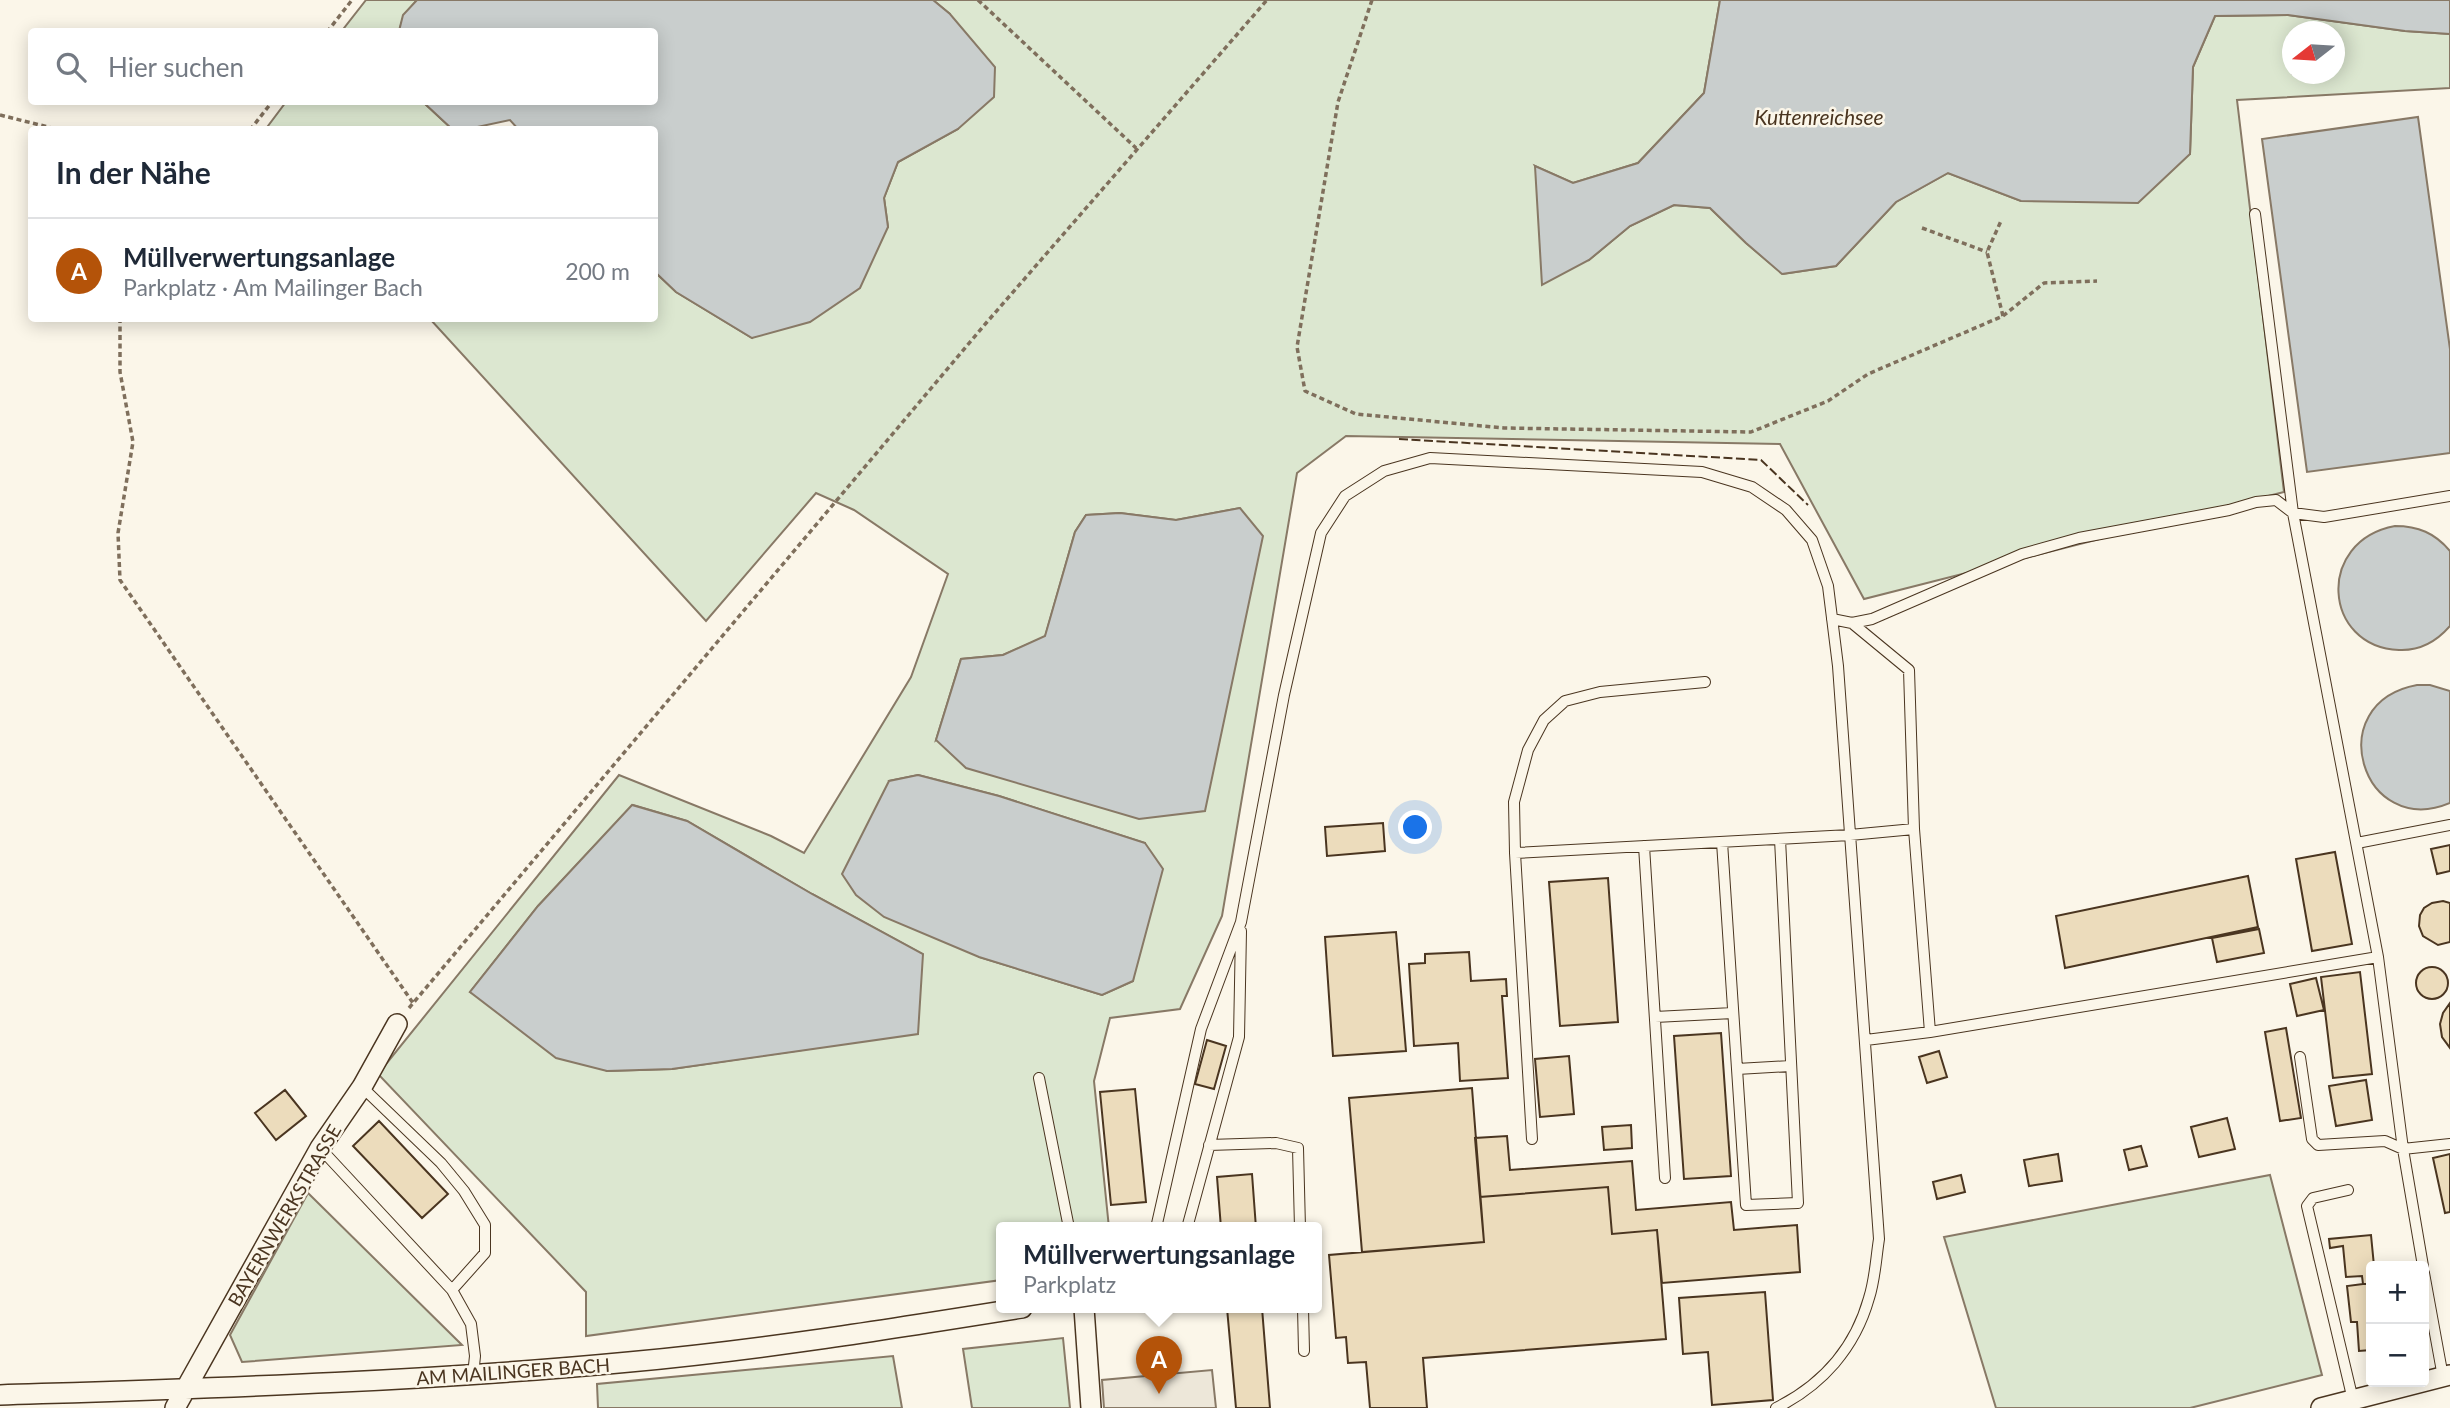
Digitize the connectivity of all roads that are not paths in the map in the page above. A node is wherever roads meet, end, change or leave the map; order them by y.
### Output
1 (2255, 214) dead end
2 (2450, 496) edge
3 (2293, 513) junction
4 (1832, 619) junction
5 (1852, 623) junction
6 (1705, 682) dead end
7 (2450, 825) edge
8 (1914, 829) junction
9 (1850, 835) junction
10 (1780, 839) junction
11 (1722, 842) junction
12 (2357, 844) junction
13 (1644, 846) junction
14 (1515, 853) junction
15 (1241, 922) junction
16 (2378, 957) junction
17 (1733, 1013) junction
18 (1655, 1017) junction
19 (397, 1024) road end
20 (1930, 1032) junction
21 (1866, 1040) junction
22 (2300, 1058) dead end
23 (1790, 1066) junction
24 (1737, 1069) junction
25 (1039, 1078) dead end
26 (362, 1087) junction
27 (1532, 1139) dead end
28 (2450, 1144) edge
29 (1209, 1145) junction
30 (320, 1148) junction
31 (2403, 1149) junction
32 (1664, 1178) dead end
33 (2348, 1190) dead end
34 (1068, 1222) edge
35 (1157, 1222) edge
36 (1189, 1222) edge
37 (1300, 1222) edge
38 (2422, 1261) edge
39 (452, 1290) junction
40 (2429, 1295) edge
41 (996, 1312) edge
42 (1084, 1313) edge
43 (1303, 1313) edge
44 (1304, 1351) dead end
45 (473, 1375) junction
46 (2447, 1376) edge
47 (185, 1389) junction
48 (0, 1395) edge
49 (2353, 1400) junction
50 (175, 1408) edge
51 (1091, 1408) edge
52 (1776, 1408) edge
53 (2321, 1408) edge

1 - 3 lane
2 - 3 lane
3 - 5 lane
3 - 12 lane
4 - 5 lane
4 - 9 lane
4 - 15 lane
5 - 8 lane
6 - 14 lane
7 - 12 lane
8 - 9 lane
8 - 20 lane
9 - 10 lane
9 - 21 lane
10 - 11 lane
10 - 23 lane
11 - 13 lane
11 - 17 lane
12 - 16 lane
13 - 14 lane
13 - 18 lane
14 - 27 lane
15 - 29 lane
15 - 35 lane
16 - 20 lane
16 - 31 lane
17 - 18 lane
17 - 24 lane
18 - 32 lane
19 - 26 street, BAYERNWERKSTRASSE
20 - 21 lane
21 - 52 lane
22 - 31 lane
23 - 24 lane
23 - 24 lane
25 - 34 lane
26 - 30 street, BAYERNWERKSTRASSE
26 - 39 lane
28 - 31 lane
29 - 36 lane
29 - 37 lane
30 - 39 lane
30 - 47 street, BAYERNWERKSTRASSE
31 - 38 lane
33 - 49 lane
39 - 45 lane
40 - 46 lane
41 - 45 street, AM MAILINGER BACH
42 - 51 street
43 - 44 lane
45 - 47 street, AM MAILINGER BACH
46 - 49 street
47 - 48 street, AM MAILINGER BACH
47 - 50 street, BAYERNWERKSTRASSE
49 - 53 street

